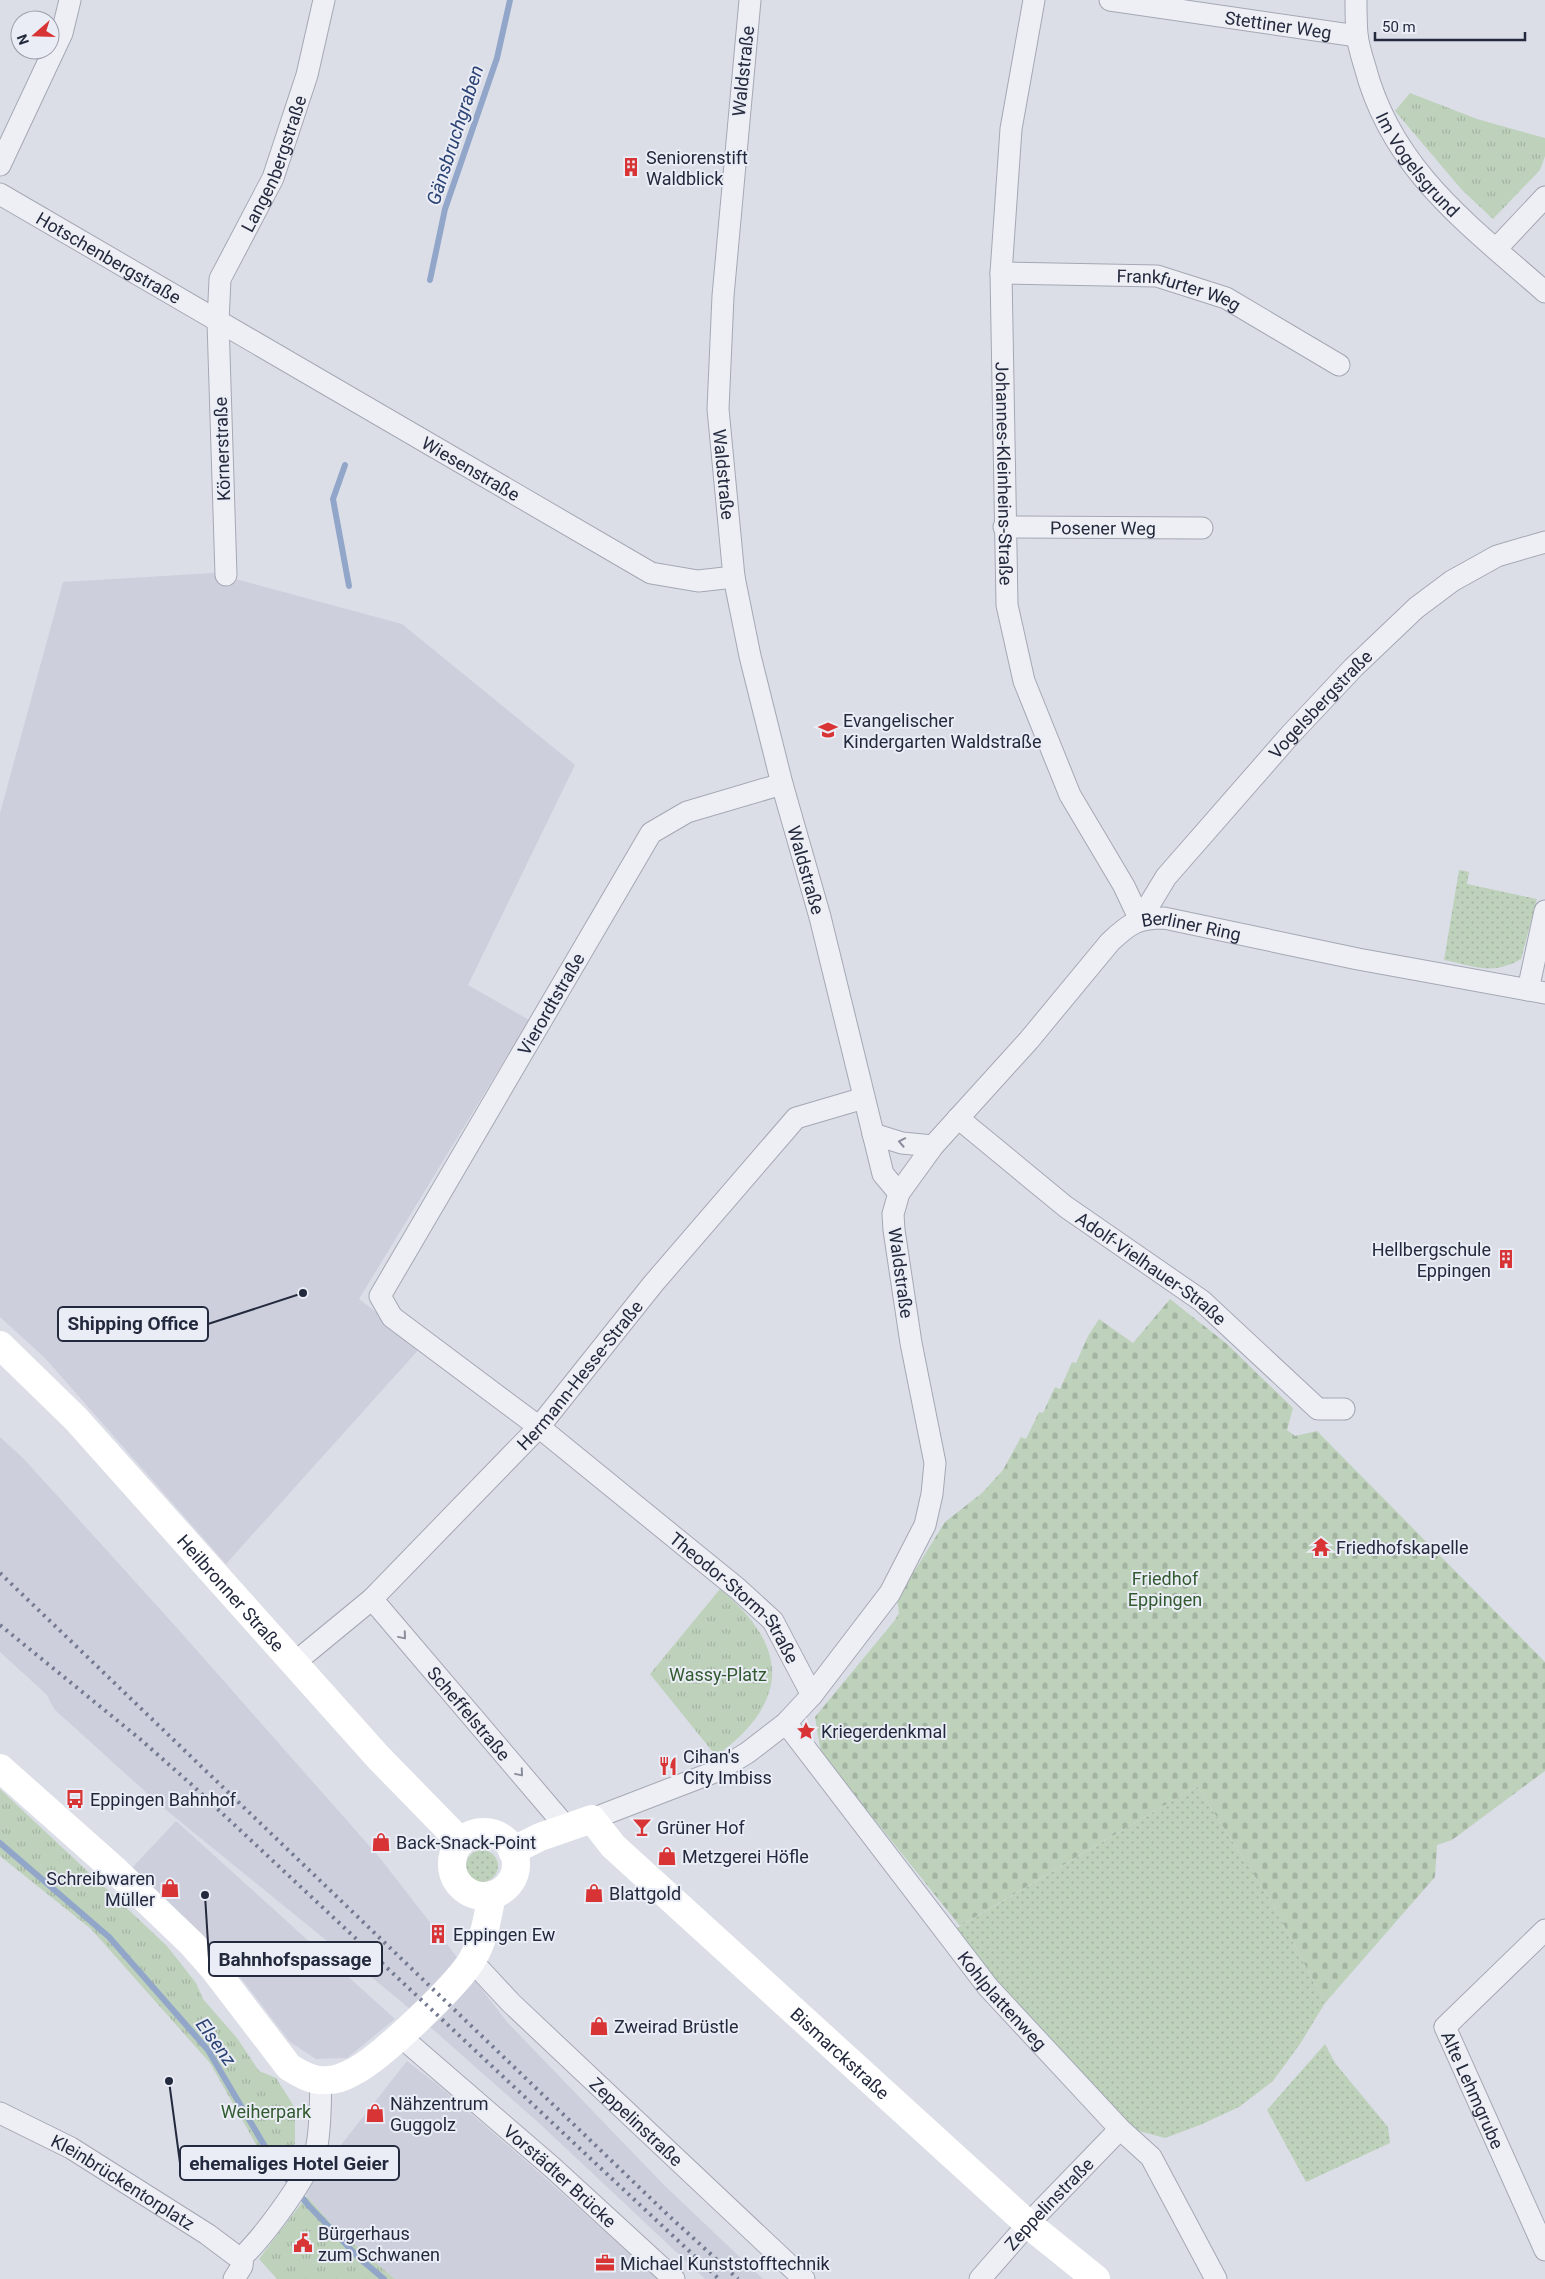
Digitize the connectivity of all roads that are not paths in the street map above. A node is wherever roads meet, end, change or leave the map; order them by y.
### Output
1 (70, 0) edge
2 (324, 0) edge
3 (750, 0) edge
4 (1034, 0) edge
5 (1110, 0) edge
6 (1356, 0) edge
7 (1357, 36) junction
8 (0, 165) edge
9 (0, 194) edge
10 (1545, 197) edge
11 (1496, 249) junction
12 (1001, 274) junction
13 (1545, 292) edge
14 (218, 322) junction
15 (1339, 365) dead end
16 (1004, 527) junction
17 (1202, 528) dead end
18 (1545, 542) edge
19 (226, 575) dead end
20 (734, 577) junction
21 (782, 784) junction
22 (1545, 911) edge
23 (1140, 920) junction
24 (1536, 992) edge
25 (864, 1098) junction
26 (958, 1118) junction
27 (873, 1134) junction
28 (933, 1146) junction
29 (899, 1192) junction
30 (380, 1296) joint
31 (0, 1345) edge
32 (1344, 1409) dead end
33 (540, 1426) junction
34 (372, 1599) junction
35 (293, 1664) junction
36 (812, 1695) junction
37 (786, 1723) junction
38 (0, 1768) edge
39 (592, 1820) junction
40 (567, 1828) junction
41 (461, 1842) junction
42 (512, 1851) junction
43 (492, 1895) junction
44 (1545, 1930) edge
45 (472, 1961) junction
46 (400, 2035) junction
47 (321, 2080) junction
48 (0, 2113) edge
49 (1120, 2128) junction
50 (1028, 2224) junction
51 (1545, 2250) edge
52 (243, 2256) junction
53 (234, 2279) edge
54 (674, 2279) edge
55 (804, 2279) edge
56 (980, 2279) edge
57 (1096, 2279) edge
58 (1216, 2279) edge

1 - 8 street
2 - 14 street, Langenbergstraße
3 - 20 street, Waldstraße
4 - 12 street, Johannes-Kleinheins-Straße
5 - 7 street, Stettiner Weg
6 - 7 street, Im Vogelsgrund
7 - 11 street, Im Vogelsgrund
9 - 14 street, Hotschenbergstraße
10 - 11 street
11 - 13 street, Im Vogelsgrund
12 - 15 street, Frankfurter Weg
12 - 16 street, Johannes-Kleinheins-Straße
14 - 19 street, Körnerstraße
14 - 20 street, Wiesenstraße
16 - 17 street, Posener Weg
16 - 23 street, Johannes-Kleinheins-Straße
18 - 23 street, Vogelsbergstraße
20 - 21 street, Waldstraße
21 - 25 street, Waldstraße
21 - 30 street, Vierordtstraße
22 - 24 street
23 - 24 street, Berliner Ring
23 - 26 street, Berliner Ring
25 - 27 street, Waldstraße
25 - 33 street, Hermann-Hesse-Straße
26 - 28 street, Berliner Ring
26 - 32 street, Adolf-Vielhauer-Straße
28 -> 27 street
27 - 29 street, Waldstraße
28 - 29 street, Berliner Ring
29 - 36 street, Waldstraße
30 - 33 street, Theodor-Storm-Straße
31 - 35 street, Heilbronner Straße
33 - 34 street, Hermann-Hesse-Straße
33 - 36 street, Theodor-Storm-Straße
34 - 35 street, Hermann-Hesse-Straße
34 -> 40 street, Scheffelstraße
35 - 41 street, Heilbronner Straße
36 - 37 street
37 - 39 street
37 - 49 street, Kohlplattenweg
38 - 47 street
39 - 40 street
39 - 50 street, Bismarckstraße
40 - 42 street
41 - 42 street
41 - 43 street
42 - 43 street
43 - 45 street
44 - 51 street, Alte Lehmgrube
45 - 46 street
45 - 55 street, Zeppelinstraße
46 - 47 street
46 - 54 street, Vorstädter Brücke
47 - 52 street
48 - 52 street, Kleinbrückentorplatz
49 - 50 street, Zeppelinstraße
49 - 58 street, Kohlplattenweg
50 - 56 street, Zeppelinstraße
50 - 57 street, Bismarckstraße
52 - 53 street

